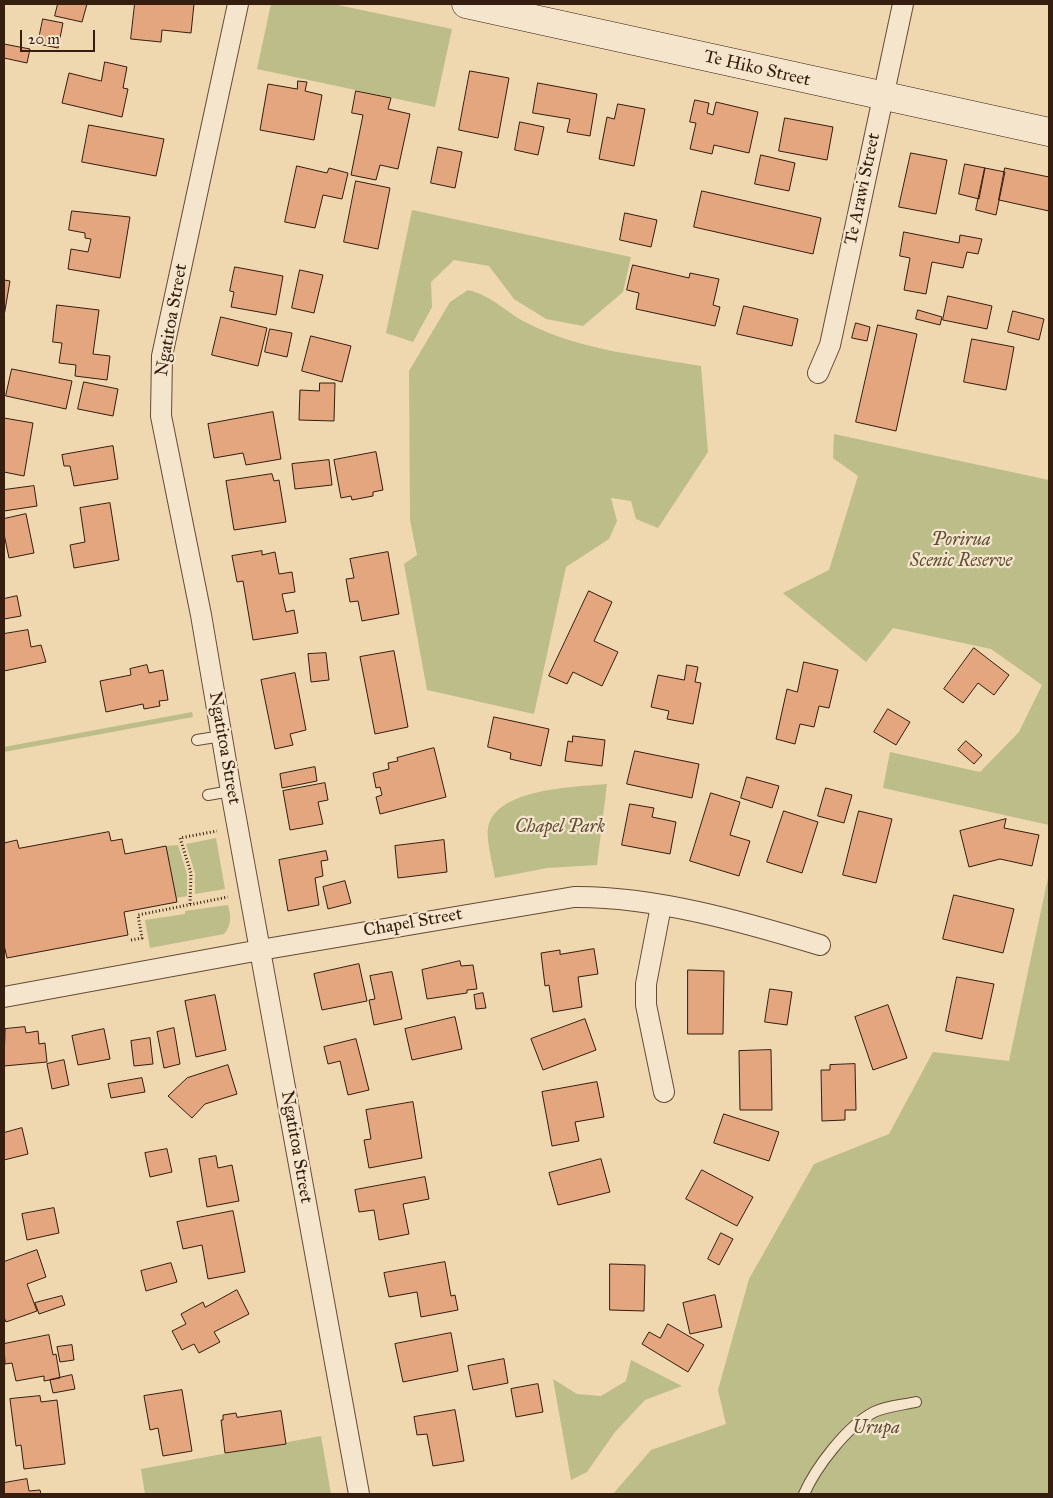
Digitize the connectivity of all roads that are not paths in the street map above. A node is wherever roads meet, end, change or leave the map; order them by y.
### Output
1 (238, 4) edge
2 (466, 4) edge
3 (903, 4) edge
4 (883, 96) junction
5 (1049, 132) edge
6 (818, 373) dead end
7 (222, 736) junction
8 (197, 740) dead end
9 (231, 790) junction
10 (208, 795) dead end
11 (661, 906) junction
12 (820, 945) dead end
13 (260, 950) junction
14 (4, 997) edge
15 (664, 1092) dead end
16 (916, 1402) dead end
17 (360, 1494) edge
18 (804, 1494) edge

1 - 7 street, Ngatitoa Street
2 - 4 street, Te Hiko Street
3 - 4 street, Te Arawi Street
4 - 5 street, Te Hiko Street
4 - 6 street, Te Arawi Street
7 - 8 lane
7 - 9 street, Ngatitoa Street
9 - 10 lane
9 - 13 street, Ngatitoa Street
11 - 12 street, Chapel Street
11 - 13 street, Chapel Street
11 - 15 street
13 - 14 street, Chapel Street
13 - 17 street, Ngatitoa Street
16 - 18 lane

